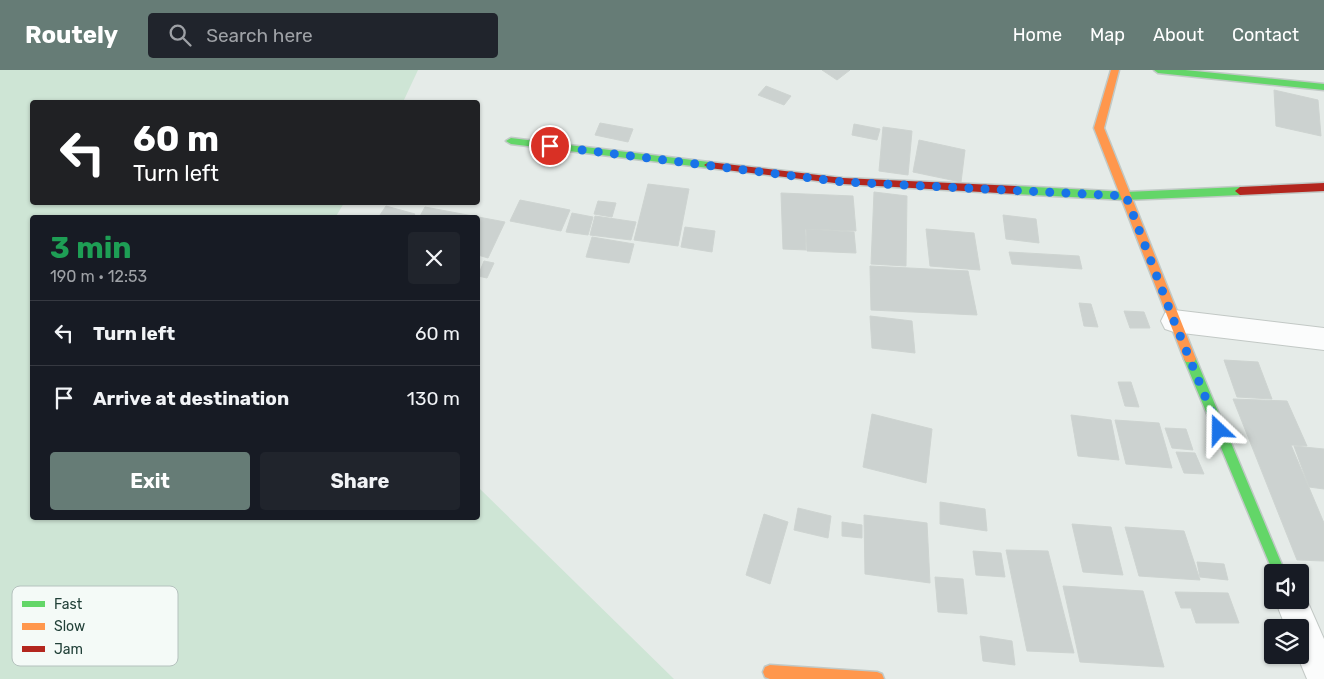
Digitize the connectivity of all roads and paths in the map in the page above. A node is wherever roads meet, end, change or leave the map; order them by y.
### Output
1 (1115, 70) edge
2 (1158, 70) edge
3 (1324, 87) edge
4 (511, 141) dead end
5 (1324, 187) edge
6 (1126, 196) junction
7 (1174, 321) junction
8 (1324, 339) edge
9 (1276, 564) edge
10 (1294, 609) edge
11 (770, 672) dead end
12 (877, 679) edge
13 (1324, 679) edge

1 - 6 street
2 - 3 street
4 - 6 street
5 - 6 street
6 - 7 street
7 - 8 street
7 - 9 street
10 - 13 street
11 - 12 street

